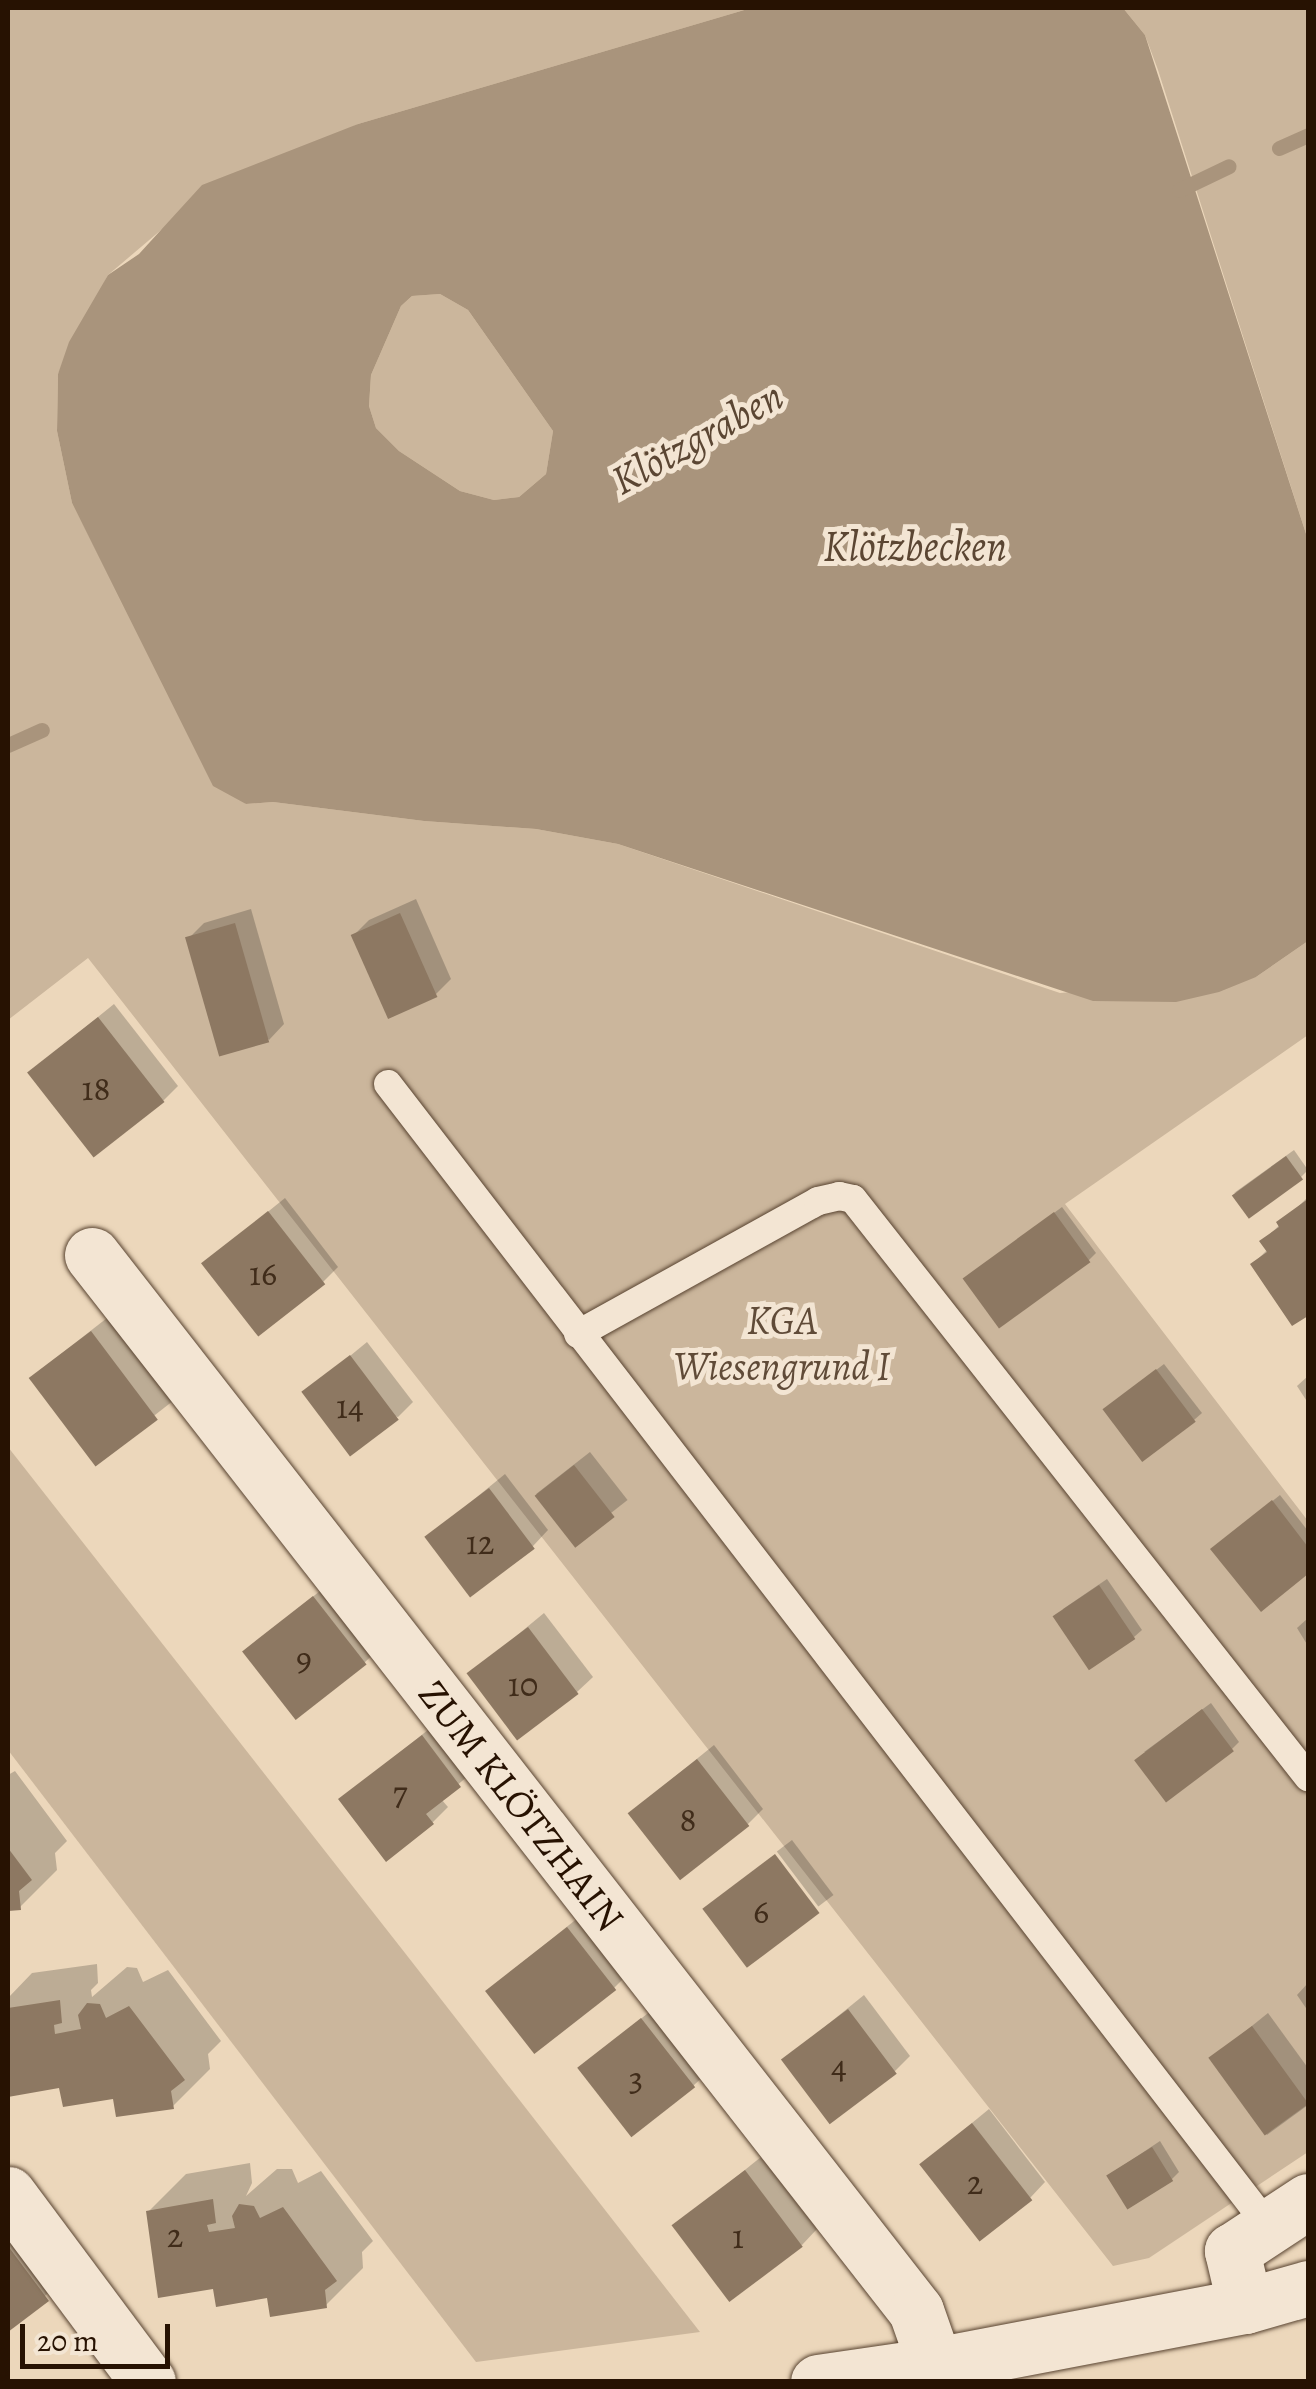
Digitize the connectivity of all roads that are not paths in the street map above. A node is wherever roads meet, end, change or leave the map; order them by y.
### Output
1 (388, 1084) dead end
2 (92, 1255) dead end
3 (578, 1334) junction
4 (1308, 1777) edge
5 (8, 2194) edge
6 (1289, 2214) edge
7 (1308, 2288) edge
8 (1244, 2306) junction
9 (935, 2365) junction
10 (148, 2382) edge
11 (818, 2382) edge

1 - 3 lane
2 - 9 street, ZUM KLÖTZHAIN
3 - 4 lane
3 - 6 lane
5 - 10 street
6 - 8 street
7 - 8 street
8 - 9 street
9 - 11 street

